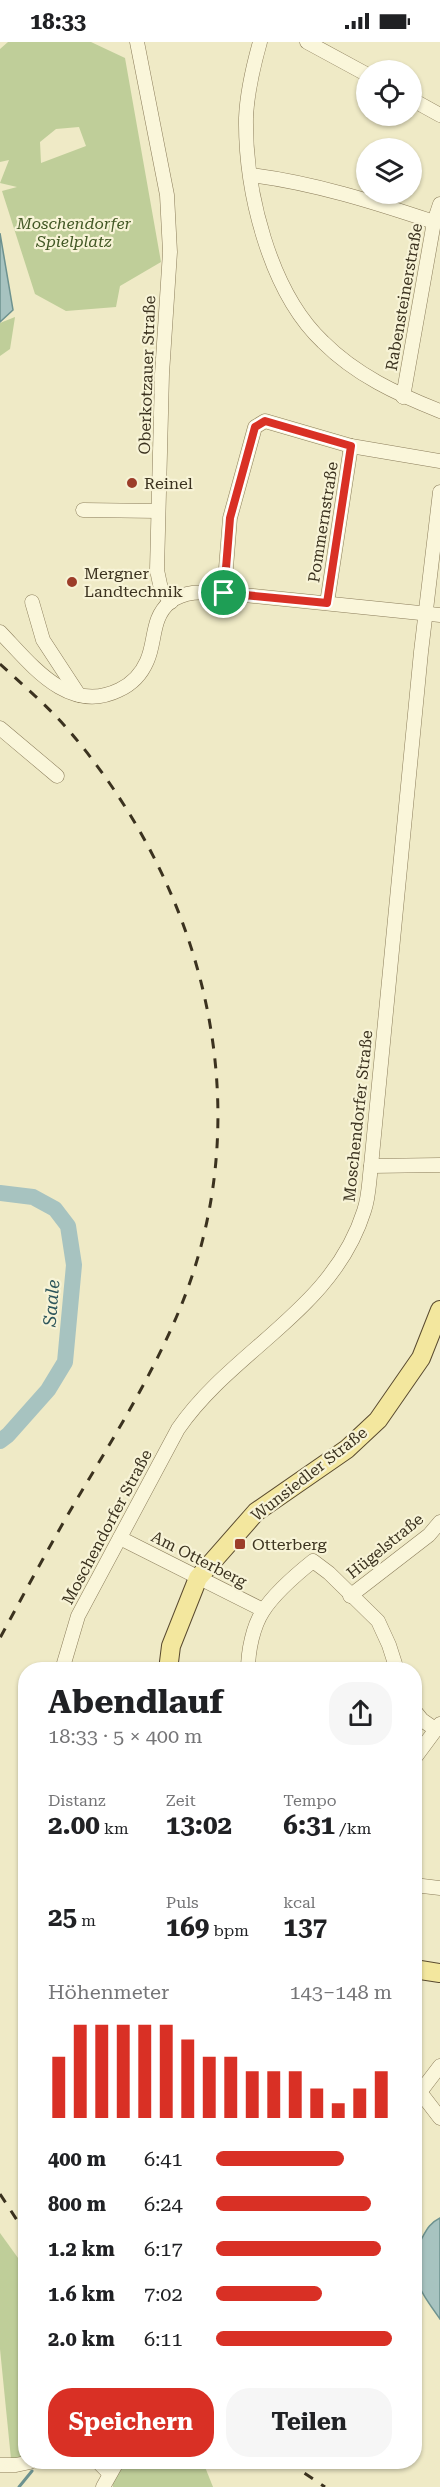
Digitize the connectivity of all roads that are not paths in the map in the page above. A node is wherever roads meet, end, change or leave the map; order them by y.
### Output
1 (137, 42) edge
2 (260, 42) edge
3 (308, 42) edge
4 (356, 68) edge
5 (422, 105) edge
6 (440, 115) edge
7 (251, 176) junction
8 (440, 204) edge
9 (434, 222) junction
10 (403, 397) junction
11 (440, 411) edge
12 (351, 446) junction
13 (440, 460) edge
14 (440, 492) edge
15 (83, 510) dead end
16 (158, 511) junction
17 (224, 593) junction
18 (32, 602) dead end
19 (171, 602) junction
20 (327, 603) junction
21 (425, 613) junction
22 (440, 615) edge
23 (0, 632) edge
24 (79, 695) junction
25 (0, 728) edge
26 (57, 776) dead end
27 (440, 1165) edge
28 (371, 1166) junction
29 (440, 1310) edge
30 (440, 1522) edge
31 (120, 1538) junction
32 (198, 1578) junction
33 (350, 1596) junction
34 (263, 1611) junction
35 (64, 1662) edge
36 (169, 1662) edge
37 (248, 1662) edge
38 (395, 1662) edge
39 (422, 1720) edge
40 (437, 1726) edge
41 (422, 1748) edge
42 (422, 1886) edge
43 (440, 1888) edge
44 (422, 1970) edge
45 (440, 1972) edge
46 (440, 2066) edge
47 (422, 2089) edge
48 (422, 2101) edge
49 (440, 2118) edge
50 (18, 2463) edge
51 (0, 2465) edge
52 (18, 2466) edge
53 (112, 2469) edge
54 (0, 2476) edge
55 (103, 2487) edge

1 - 16 street, Oberkotzauer Straße
2 - 7 street
3 - 4 street
5 - 6 street
7 - 9 street
7 - 10 street
8 - 9 street, Rabensteinerstraße
9 - 10 street, Rabensteinerstraße
10 - 11 street
12 - 13 street
12 - 17 street
12 - 20 street, Pommernstraße
14 - 21 street, Moschendorfer Straße
15 - 16 street
16 - 19 street, Oberkotzauer Straße
17 - 19 street
17 - 20 street
18 - 24 street
19 - 24 street
20 - 21 street
21 - 22 street
21 - 28 street, Moschendorfer Straße
23 - 24 street
25 - 26 street
27 - 28 street
28 - 31 street, Moschendorfer Straße
29 - 32 main road, Wunsiedler Straße
30 - 33 street, Hügelstraße
31 - 32 street, Am Otterberg
31 - 35 street, Moschendorfer Straße
32 - 34 street, Am Otterberg
32 - 36 main road, Wunsiedler Straße
33 - 34 street
33 - 38 street
34 - 37 street
39 - 40 street
40 - 41 street
42 - 43 street
44 - 45 main road
46 - 47 street
48 - 49 street
50 - 51 street
52 - 54 street
53 - 55 street

